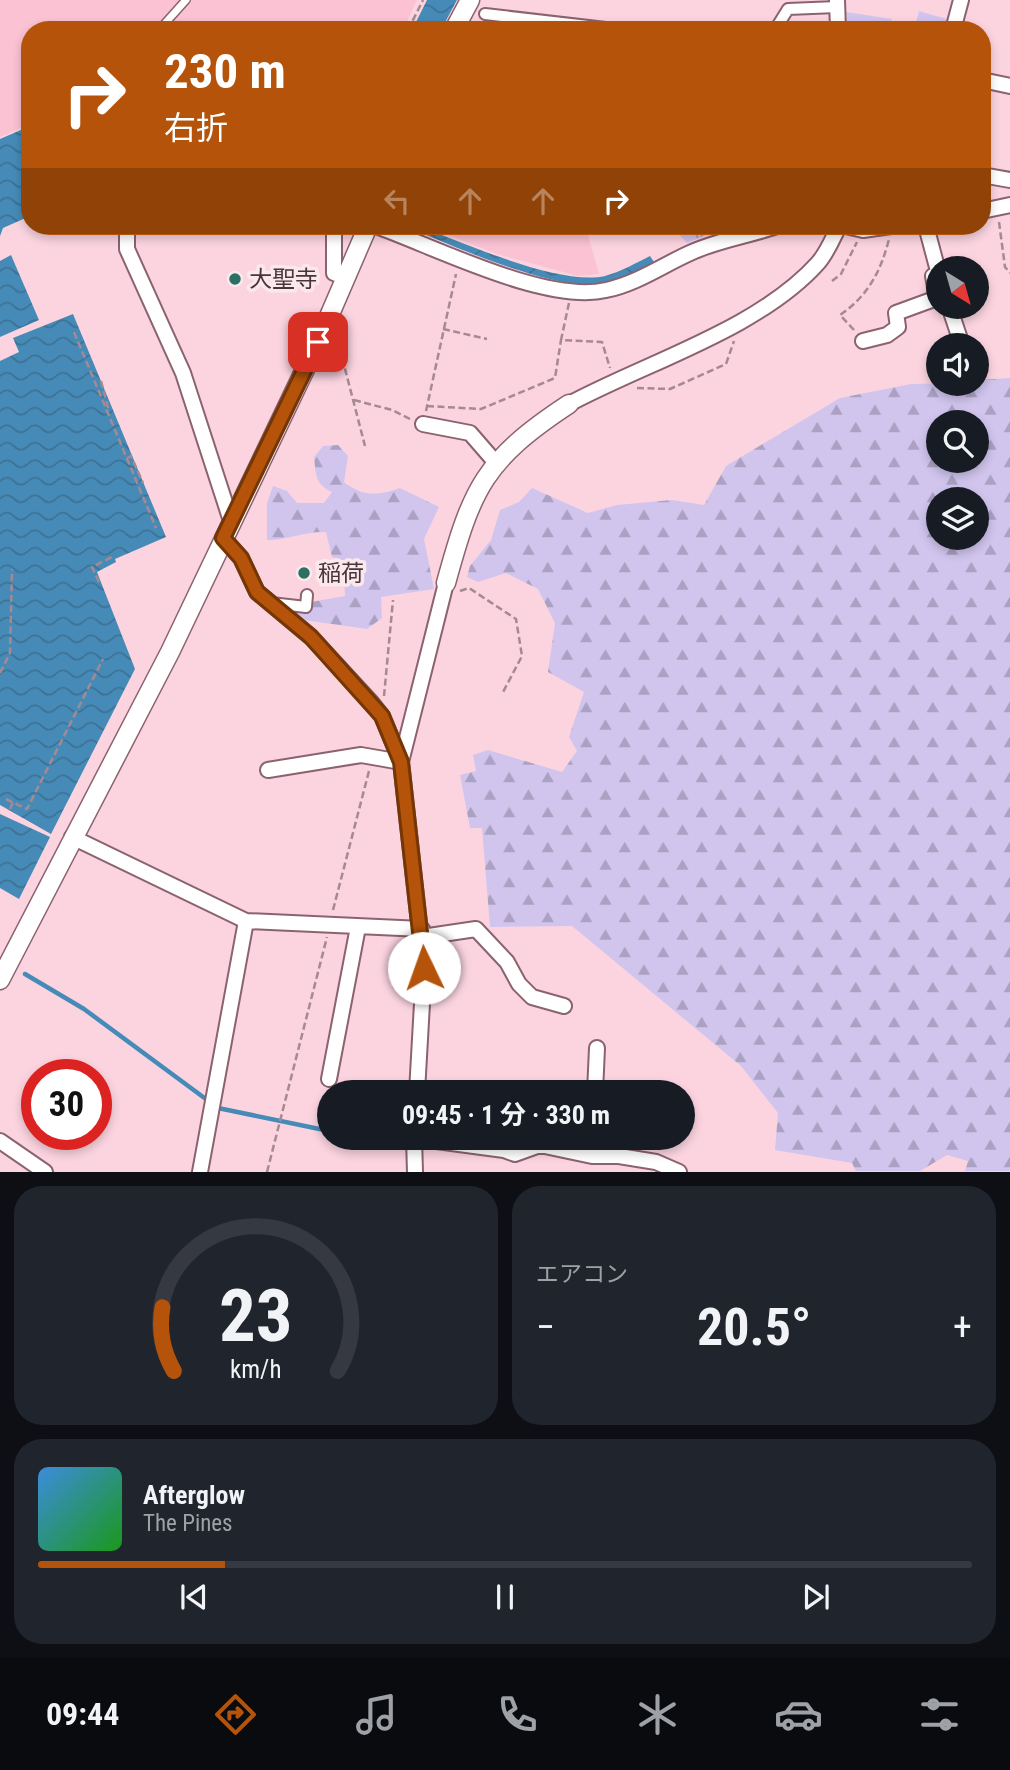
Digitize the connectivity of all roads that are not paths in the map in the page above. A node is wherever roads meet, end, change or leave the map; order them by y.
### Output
1 (186, 0) edge
2 (470, 0) edge
3 (961, 0) edge
4 (837, 4) edge
5 (485, 14) dead end
6 (167, 21) edge
7 (459, 21) edge
8 (545, 21) edge
9 (781, 21) edge
10 (955, 21) edge
11 (991, 82) edge
12 (1010, 86) edge
13 (991, 176) edge
14 (1010, 180) edge
15 (127, 235) edge
16 (334, 235) edge
17 (364, 235) edge
18 (399, 235) edge
19 (747, 235) edge
20 (834, 235) edge
21 (928, 235) edge
22 (934, 256) edge
23 (346, 278) junction
24 (926, 302) edge
25 (861, 334) road end
26 (569, 404) joint
27 (423, 424) road end
28 (496, 463) junction
29 (231, 521) junction
30 (223, 538) junction
31 (446, 583) joint
32 (307, 595) dead end
33 (271, 603) junction
34 (401, 762) junction
35 (268, 770) dead end
36 (72, 837) junction
37 (246, 921) junction
38 (358, 927) junction
39 (422, 933) junction
40 (0, 980) edge
41 (564, 1006) dead end
42 (597, 1048) dead end
43 (329, 1079) dead end
44 (417, 1080) edge
45 (596, 1080) edge
46 (0, 1141) edge
47 (414, 1150) edge
48 (504, 1150) edge
49 (526, 1150) edge
50 (562, 1150) edge
51 (45, 1171) edge
52 (201, 1171) edge
53 (415, 1171) edge
54 (678, 1171) edge

1 - 6 lane
2 - 7 street
3 - 10 street
4 - 9 street
5 - 8 street
11 - 12 street
13 - 14 street
15 - 29 street
16 - 23 street
17 - 23 street
18 - 19 street
20 - 26 street
21 - 22 street
23 - 29 street
24 - 25 street
26 - 28 street
27 - 28 street
28 - 31 street
29 - 30 street
30 - 33 street
30 - 36 street
31 - 34 street
32 - 33 street
33 - 34 street
34 - 35 street
34 - 39 street
36 - 37 street
36 - 40 street
37 - 38 street
37 - 52 street
38 - 39 street
38 - 43 street
39 - 41 street
39 - 44 street
42 - 45 street
46 - 51 street
47 - 53 street
48 - 49 street
50 - 54 street

